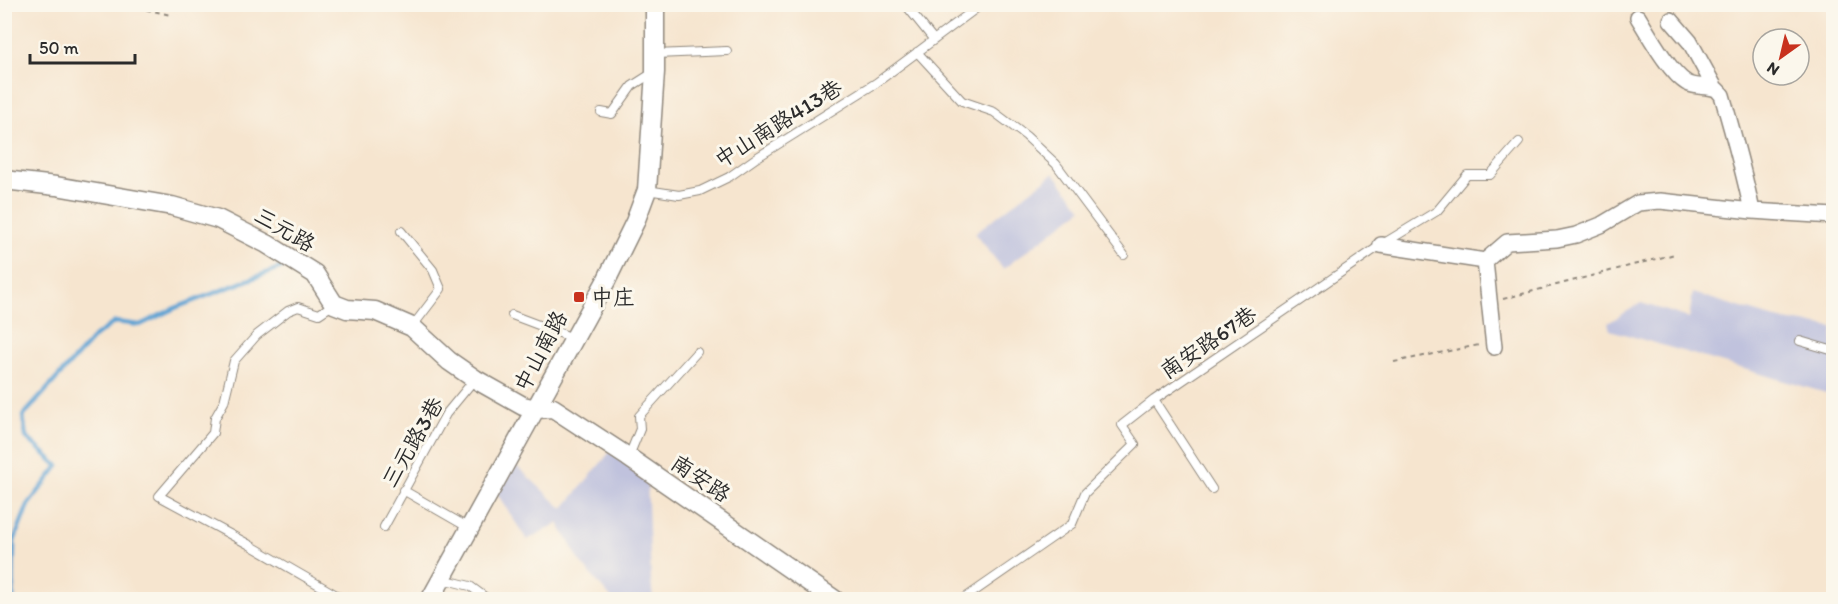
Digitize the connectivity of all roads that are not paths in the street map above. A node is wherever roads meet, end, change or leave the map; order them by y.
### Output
1 (655, 4) edge
2 (905, 4) edge
3 (982, 4) edge
4 (1638, 17) dead end
5 (1671, 20) dead end
6 (934, 40) junction
7 (728, 51) dead end
8 (917, 52) junction
9 (655, 63) junction
10 (1715, 88) junction
11 (602, 112) dead end
12 (1519, 142) dead end
13 (4, 180) edge
14 (647, 190) junction
15 (1752, 211) junction
16 (1833, 216) edge
17 (401, 231) dead end
18 (1382, 245) junction
19 (1124, 255) dead end
20 (1485, 261) junction
21 (334, 304) junction
22 (512, 315) dead end
23 (412, 327) junction
24 (574, 339) junction
25 (1800, 341) dead end
26 (1490, 346) road end
27 (1833, 351) edge
28 (697, 352) dead end
29 (475, 379) junction
30 (1154, 400) junction
31 (536, 409) junction
32 (628, 457) junction
33 (1212, 489) dead end
34 (403, 490) junction
35 (384, 527) dead end
36 (469, 528) junction
37 (442, 579) junction
38 (345, 600) edge
39 (430, 600) edge
40 (489, 600) edge
41 (835, 600) edge
42 (962, 600) edge

1 - 9 street, 中山南路
2 - 6 lane
3 - 6 lane, 中山南路413巷
4 - 10 street
5 - 10 street
6 - 8 lane, 中山南路413巷
7 - 9 lane
8 - 14 lane, 中山南路413巷
8 - 19 lane
9 - 11 lane
9 - 14 street, 中山南路
10 - 15 street
12 - 18 lane, 南安路67巷
13 - 21 street, 三元路
14 - 24 street, 中山南路
15 - 16 street
15 - 20 street
17 - 23 lane
18 - 20 street
18 - 30 lane, 南安路67巷
20 - 26 street
21 - 23 street
21 - 38 lane
22 - 24 lane
23 - 29 street
24 - 31 street, 中山南路
25 - 27 lane
28 - 32 lane
29 - 31 street
29 - 34 lane, 三元路3巷
30 - 33 lane
30 - 42 lane, 南安路67巷
31 - 32 street, 南安路
31 - 36 street, 中山南路
32 - 41 street, 南安路
34 - 35 lane, 三元路3巷
34 - 36 lane
36 - 37 street, 中山南路
37 - 39 street, 中山南路
37 - 40 lane

